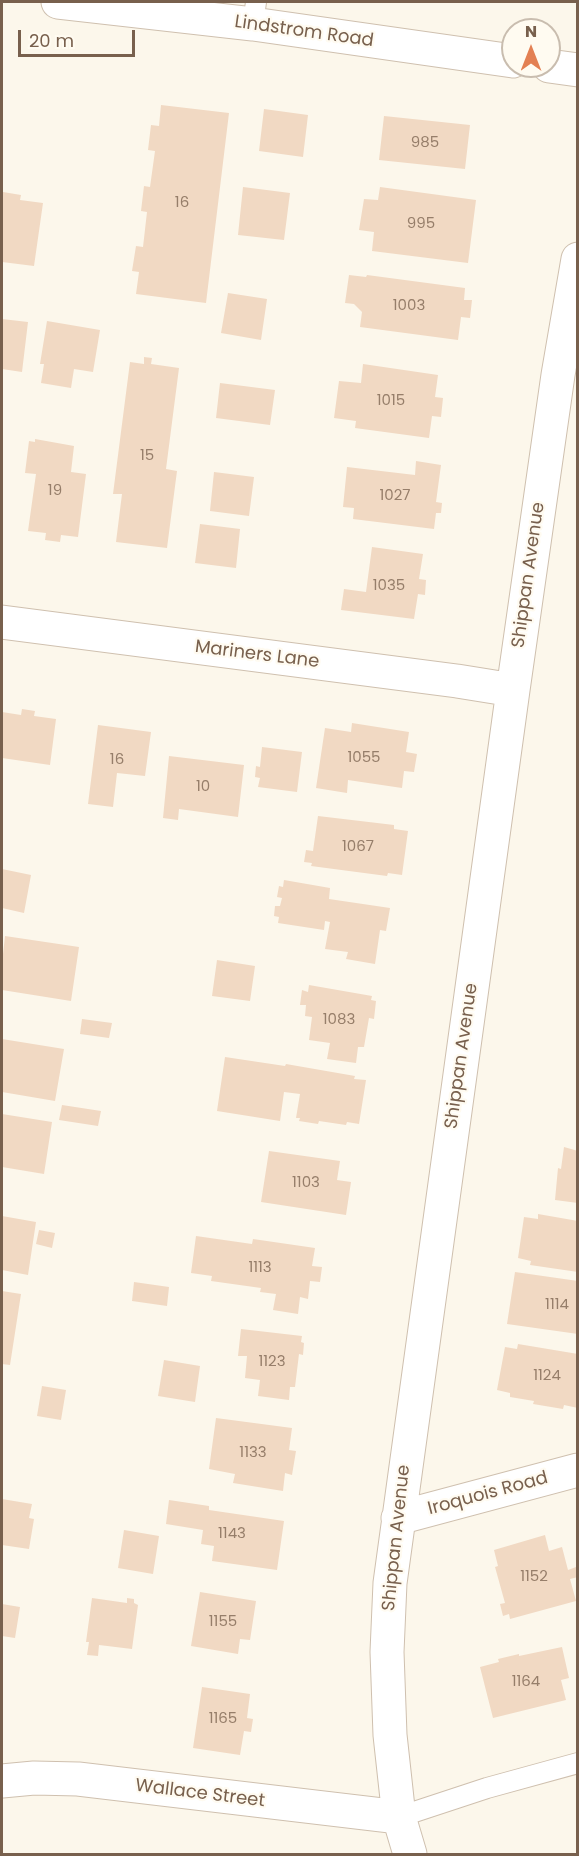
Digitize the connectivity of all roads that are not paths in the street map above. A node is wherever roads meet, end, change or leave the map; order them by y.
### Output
1 (58, 2) edge
2 (254, 13) edge
3 (501, 59) edge
4 (561, 68) edge
5 (578, 70) edge
6 (578, 259) edge
7 (2, 622) edge
8 (513, 690) junction
9 (578, 1470) edge
10 (398, 1518) junction
11 (578, 1763) edge
12 (2, 1781) edge
13 (399, 1817) junction
14 (410, 1854) edge

1 - 2 street, Lindstrom Road
2 - 3 street, Lindstrom Road
4 - 5 street
6 - 8 street, Shippan Avenue
7 - 8 street, Mariners Lane
8 - 10 street, Shippan Avenue
9 - 10 street, Iroquois Road
10 - 13 street, Shippan Avenue
11 - 13 lane
12 - 13 street, Wallace Street
13 - 14 street, Shippan Avenue

